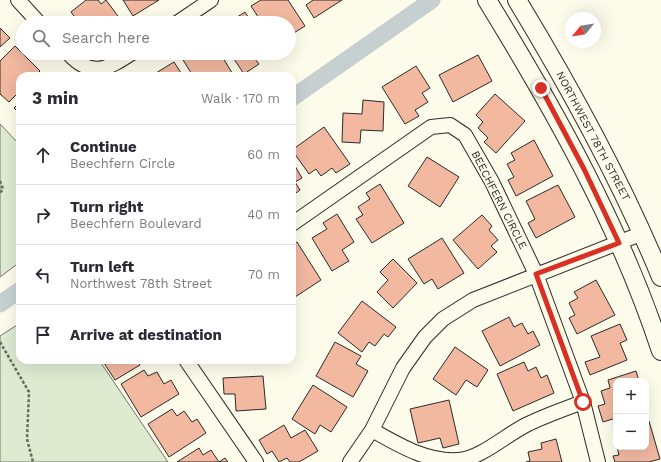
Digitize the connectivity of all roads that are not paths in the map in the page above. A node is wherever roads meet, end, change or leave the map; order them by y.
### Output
1 (18, 0) edge
2 (211, 0) edge
3 (487, 0) edge
4 (517, 0) edge
5 (33, 16) edge
6 (187, 16) edge
7 (74, 60) edge
8 (121, 60) edge
9 (296, 221) edge
10 (643, 234) junction
11 (619, 243) junction
12 (536, 274) junction
13 (661, 277) edge
14 (661, 350) edge
15 (189, 364) edge
16 (583, 402) junction
17 (372, 430) junction
18 (256, 462) edge
19 (350, 462) edge
20 (598, 462) edge

1 - 5 street
2 - 6 street
3 - 11 street
4 - 10 street, NORTHWEST 78TH STREET
7 - 8 street
9 - 12 street, BEECHFERN CIRCLE
10 - 11 street
10 - 13 street, NORTHWEST 78TH STREET
11 - 12 street
11 - 14 street
12 - 16 street, BEECHFERN CIRCLE
12 - 17 street
15 - 18 street
16 - 17 street
16 - 20 street, BEECHFERN CIRCLE
17 - 19 street

